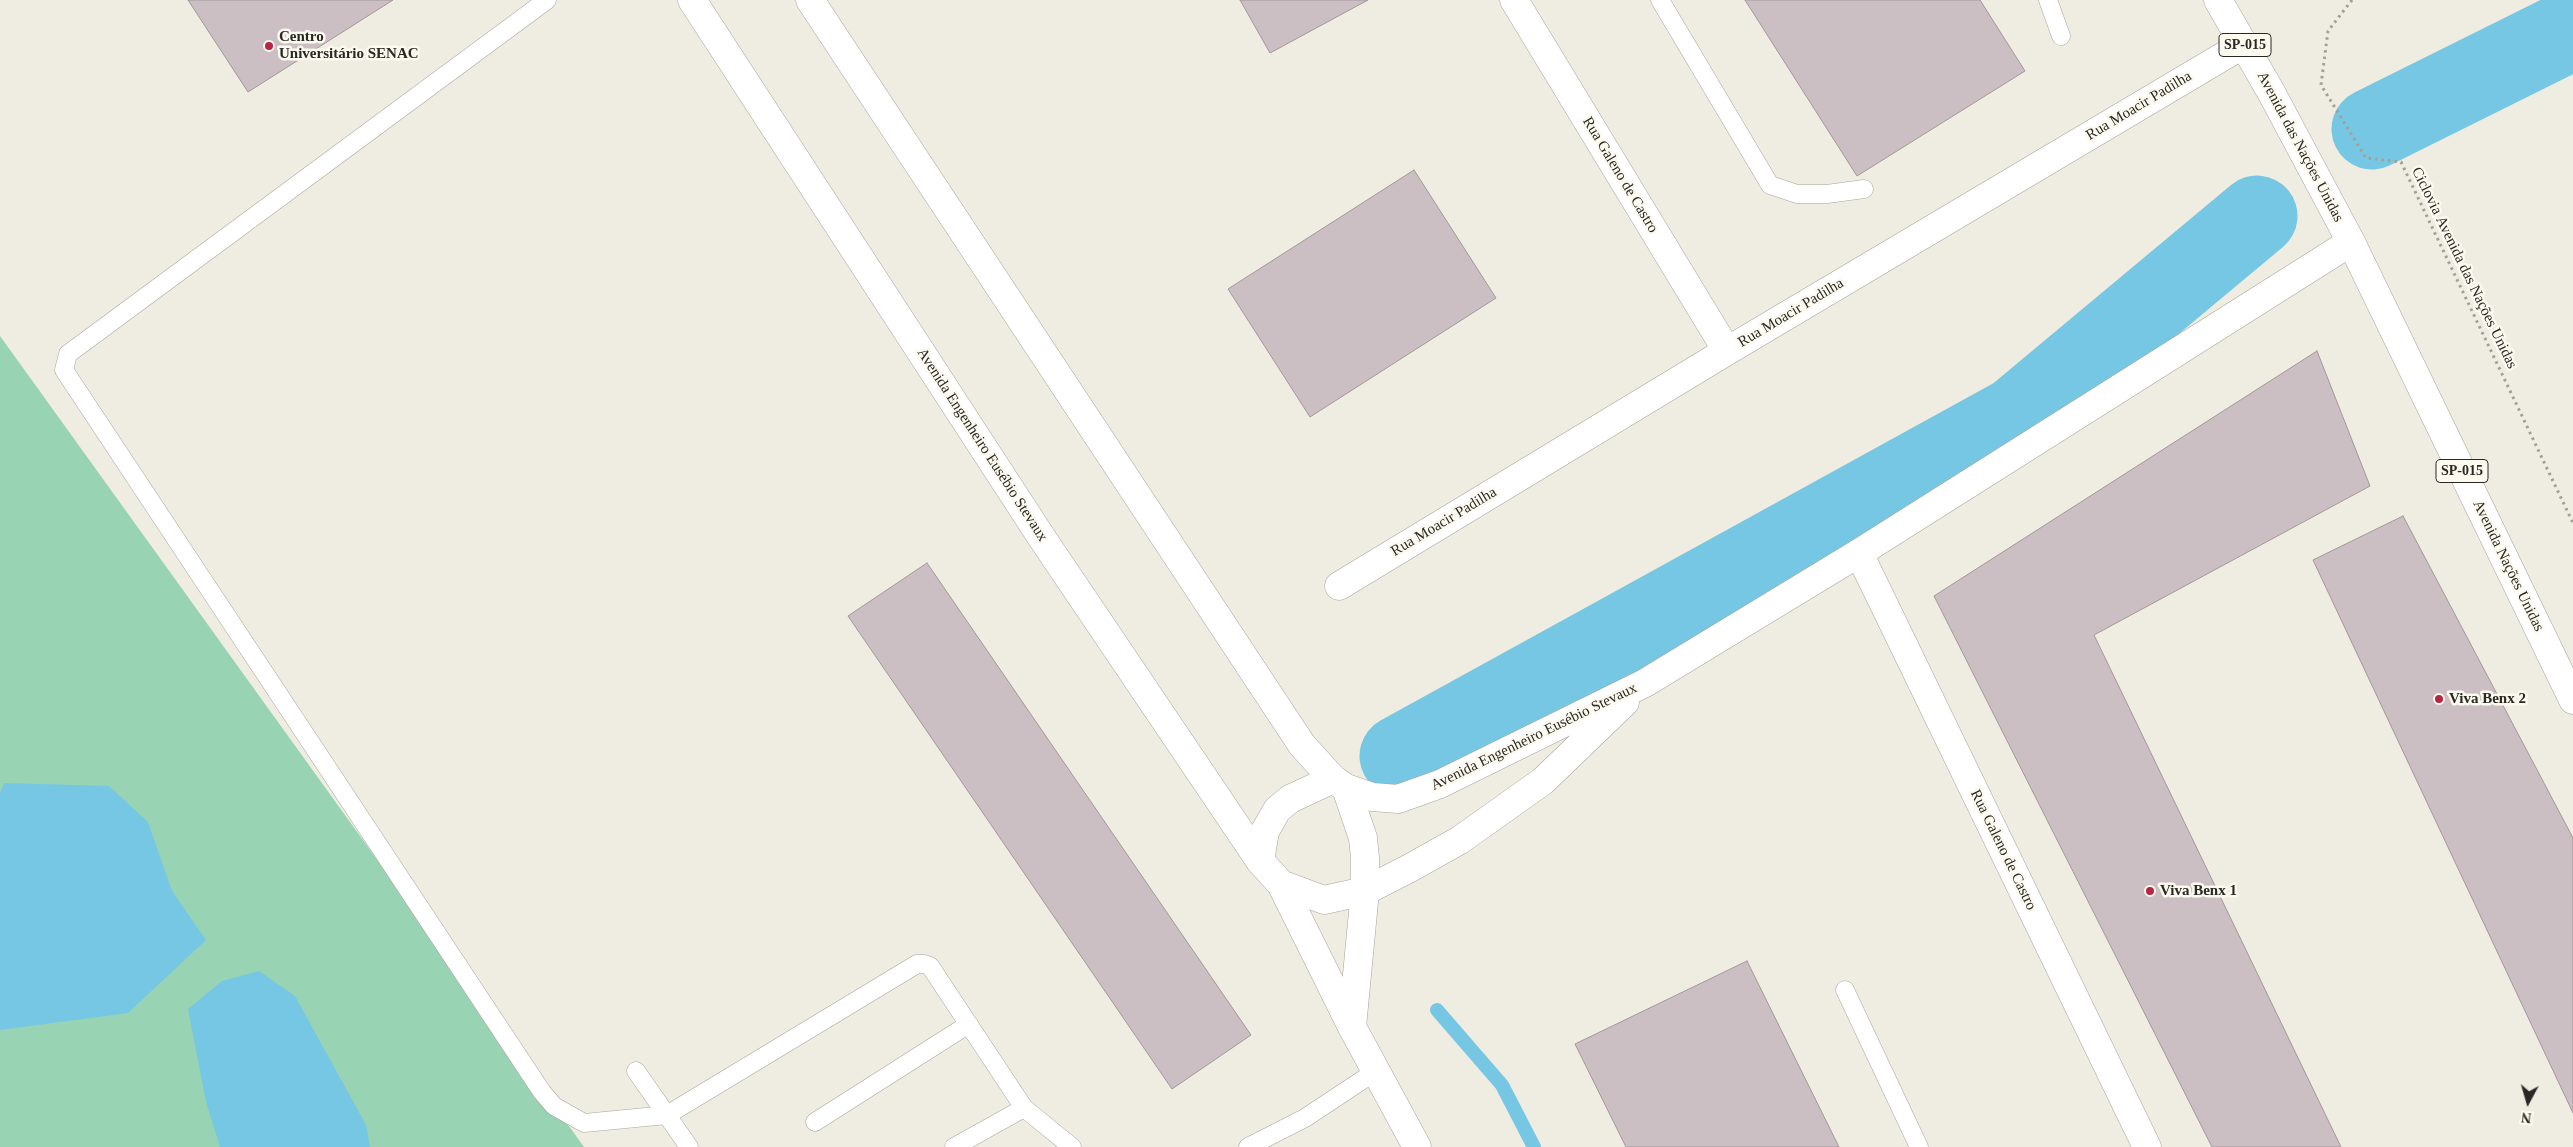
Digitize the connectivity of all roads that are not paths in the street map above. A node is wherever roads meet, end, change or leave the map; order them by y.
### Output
1 (547, 0) edge
2 (692, 0) edge
3 (810, 0) edge
4 (1514, 0) edge
5 (1660, 0) edge
6 (2048, 0) edge
7 (2218, 0) edge
8 (2061, 36) dead end
9 (2244, 44) junction
10 (1864, 189) dead end
11 (2351, 242) junction
12 (1727, 351) junction
13 (1859, 553) junction
14 (1339, 586) dead end
15 (1645, 683) junction
16 (2573, 700) edge
17 (1340, 784) junction
18 (1260, 861) junction
19 (1281, 884) junction
20 (1365, 891) junction
21 (1845, 990) dead end
22 (969, 1024) junction
23 (1352, 1027) junction
24 (1376, 1071) junction
25 (636, 1072) dead end
26 (1024, 1108) junction
27 (667, 1115) junction
28 (815, 1122) dead end
29 (689, 1147) edge
30 (954, 1147) edge
31 (1072, 1147) edge
32 (1248, 1147) edge
33 (1417, 1147) edge
34 (1919, 1147) edge
35 (2147, 1147) edge

1 - 27 lane
2 - 18 main road, Avenida Engenheiro Eusébio Stevaux
3 - 17 main road, Avenida Engenheiro Eusébio Stevaux
4 - 12 main road, Rua Galeno de Castro
5 - 10 lane
6 - 8 lane
7 - 9 main road, Avenida das Nações Unidas / SP-015
9 - 11 main road, Avenida das Nações Unidas / SP-015
9 - 12 main road, Rua Moacir Padilha
11 - 13 main road
11 - 16 main road, Avenida Nações Unidas / SP-015
12 - 14 main road, Rua Moacir Padilha
13 - 15 main road
13 - 35 main road, Rua Galeno de Castro
15 - 17 main road, Avenida Engenheiro Eusébio Stevaux
15 - 20 main road, Avenida Engenheiro Eusébio Stevaux
17 - 18 main road
17 - 20 main road, Avenida Engenheiro Eusébio Stevaux
18 - 19 main road, Avenida Engenheiro Eusébio Stevaux
19 - 20 main road, Avenida Engenheiro Eusébio Stevaux
19 - 23 main road, Avenida Engenheiro Eusébio Stevaux
20 - 23 main road, Avenida Engenheiro Eusébio Stevaux
21 - 34 lane
22 - 26 lane
22 - 27 lane
22 - 28 lane
23 - 24 main road, Avenida Engenheiro Eusébio Stevaux
24 - 32 lane
24 - 33 main road, Avenida Engenheiro Eusébio Stevaux
25 - 27 lane
26 - 30 lane
26 - 31 lane
27 - 29 lane

